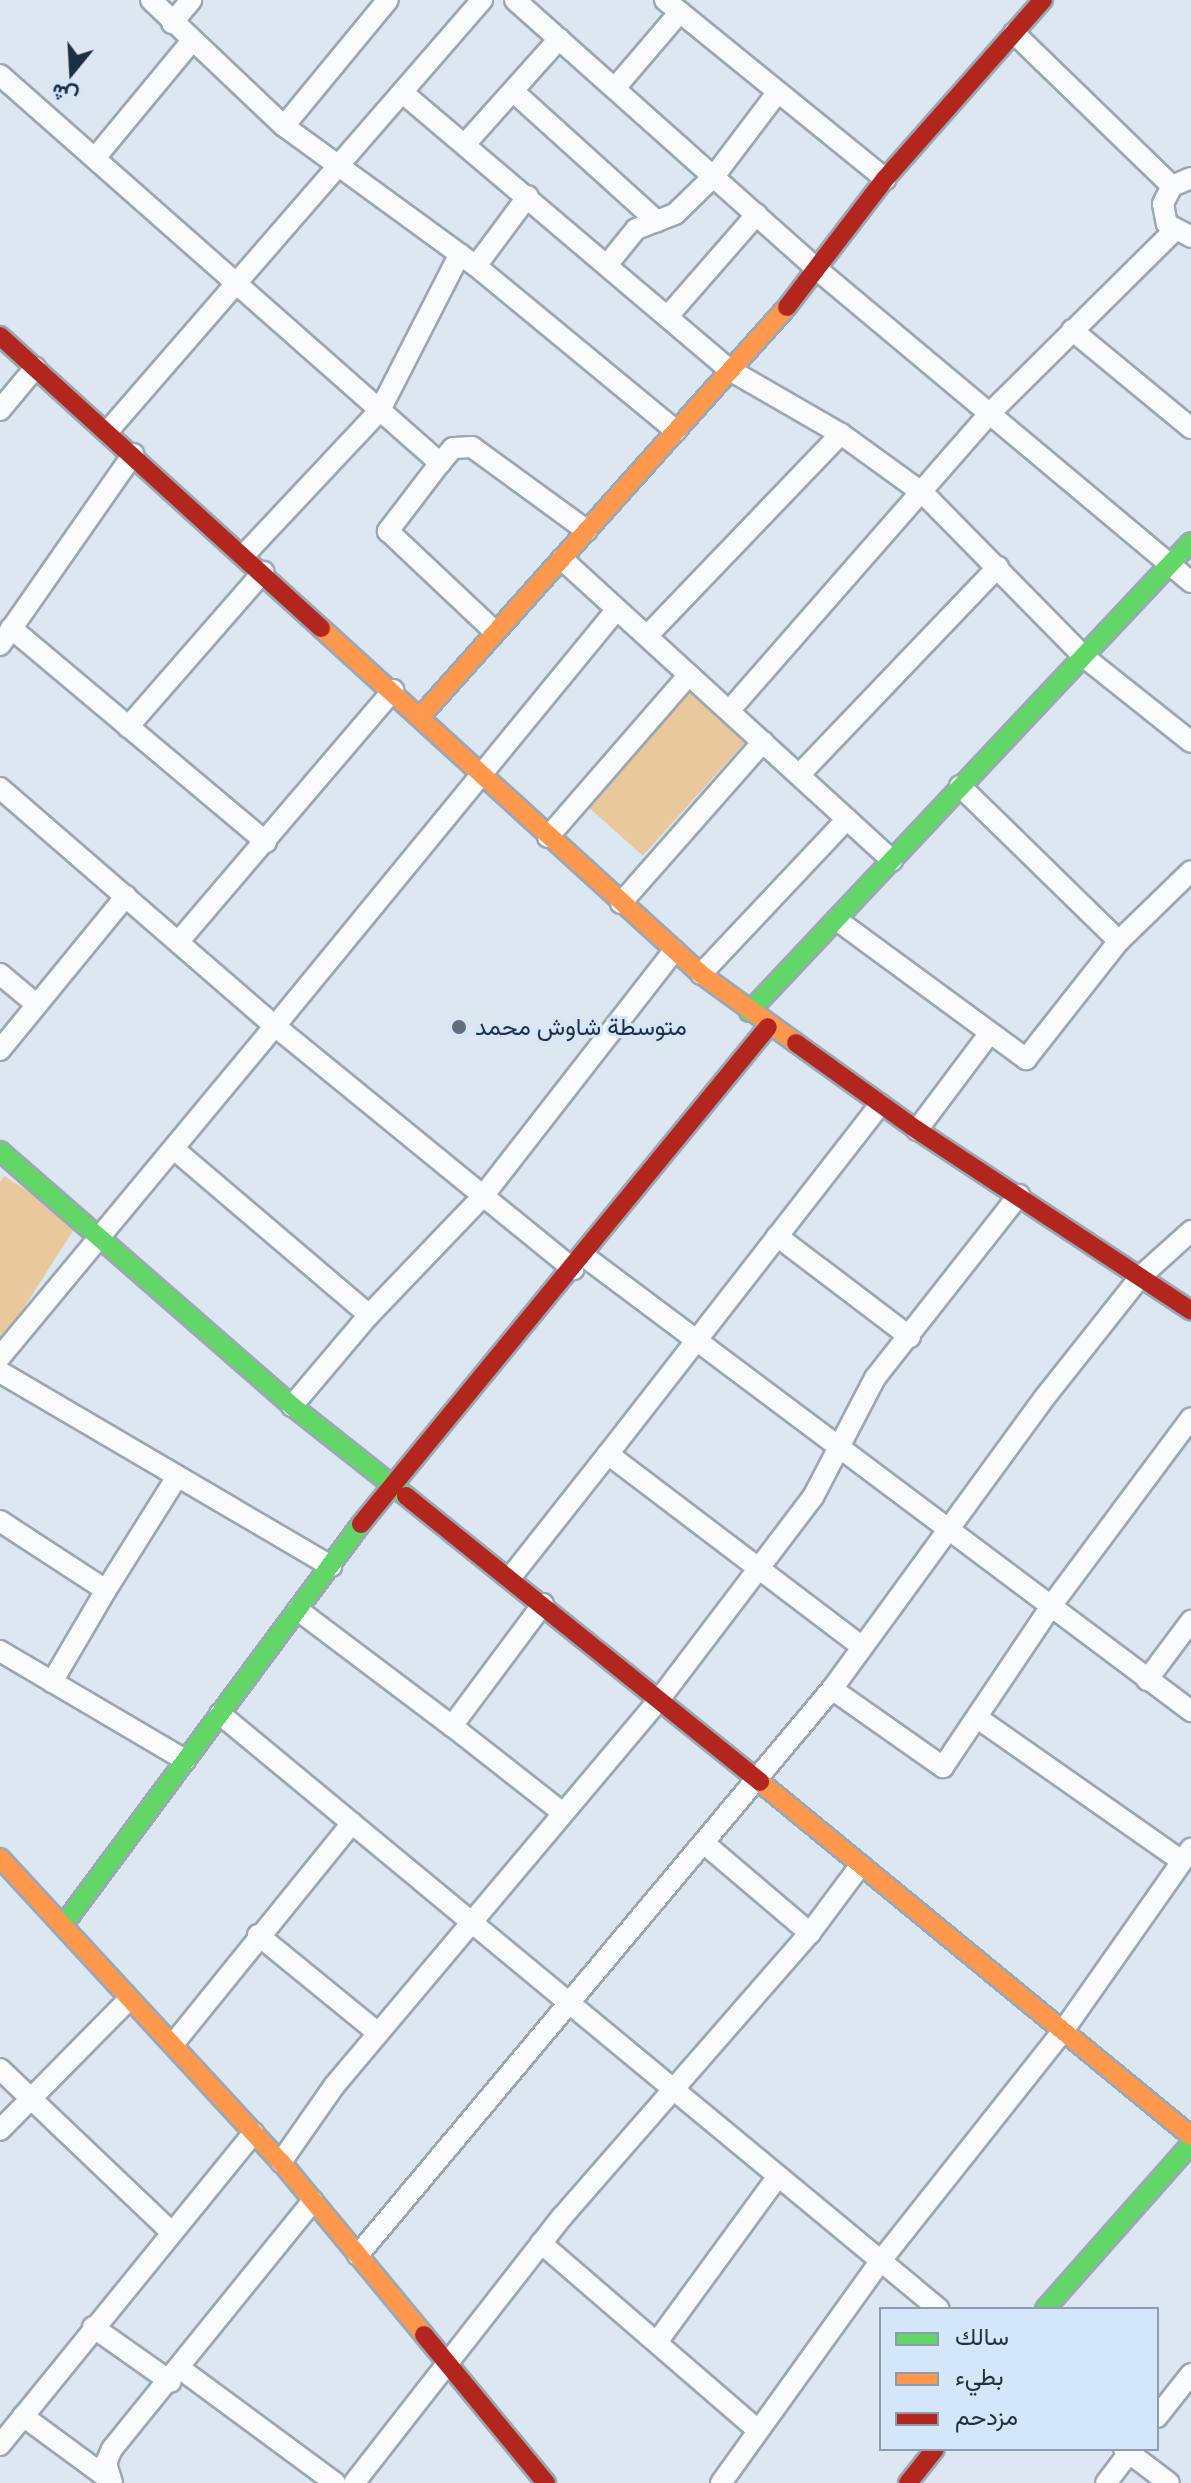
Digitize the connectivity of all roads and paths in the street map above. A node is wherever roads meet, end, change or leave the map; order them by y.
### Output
1 (151, 0) edge
2 (191, 0) edge
3 (388, 0) edge
4 (482, 0) edge
5 (515, 0) edge
6 (1043, 0) edge
7 (672, 6) edge
8 (172, 23) junction
9 (1014, 33) junction
10 (559, 39) junction
11 (191, 42) junction
12 (0, 75) edge
13 (615, 88) junction
14 (514, 92) junction
15 (403, 93) junction
16 (777, 93) junction
17 (284, 126) junction
18 (466, 143) junction
19 (95, 158) junction
20 (338, 169) junction
21 (715, 175) junction
22 (885, 179) junction
23 (1181, 182) edge
24 (528, 196) junction
25 (757, 214) junction
26 (657, 221) junction
27 (1183, 234) edge
28 (468, 260) junction
29 (607, 265) junction
30 (819, 271) junction
31 (238, 285) junction
32 (668, 316) junction
33 (1072, 330) junction
34 (0, 336) edge
35 (35, 368) junction
36 (730, 370) junction
37 (0, 410) edge
38 (380, 410) junction
39 (991, 412) junction
40 (1191, 428) edge
41 (108, 431) junction
42 (676, 431) junction
43 (841, 434) junction
44 (133, 454) junction
45 (440, 463) junction
46 (924, 494) junction
47 (587, 531) junction
48 (1191, 542) edge
49 (244, 555) junction
50 (562, 559) junction
51 (1169, 565) junction
52 (998, 567) junction
53 (263, 572) junction
54 (1191, 582) edge
55 (617, 609) junction
56 (494, 631) junction
57 (6, 636) edge
58 (647, 636) junction
59 (1083, 656) junction
60 (689, 675) junction
61 (393, 690) junction
62 (729, 711) junction
63 (420, 717) junction
64 (128, 727) junction
65 (763, 742) junction
66 (1191, 742) edge
67 (480, 773) junction
68 (799, 775) junction
69 (960, 786) junction
70 (0, 788) edge
71 (847, 819) junction
72 (548, 837) junction
73 (266, 842) junction
74 (892, 860) junction
75 (1191, 871) edge
76 (126, 896) junction
77 (621, 903) junction
78 (837, 920) junction
79 (179, 941) junction
80 (1119, 941) junction
81 (674, 951) junction
82 (0, 974) edge
83 (701, 974) junction
84 (36, 1004) junction
85 (749, 1012) junction
86 (275, 1026) junction
87 (768, 1027) junction
88 (989, 1034) junction
89 (0, 1050) edge
90 (880, 1104) junction
91 (917, 1130) junction
92 (174, 1149) junction
93 (0, 1151) edge
94 (1019, 1195) junction
95 (483, 1196) junction
96 (1191, 1231) edge
97 (98, 1235) junction
98 (777, 1236) junction
99 (578, 1262) junction
100 (1140, 1277) junction
101 (1191, 1311) edge
102 (369, 1315) junction
103 (910, 1337) junction
104 (695, 1339) junction
105 (0, 1357) edge
106 (0, 1372) edge
107 (292, 1406) junction
108 (1191, 1418) edge
109 (843, 1447) junction
110 (608, 1454) junction
111 (177, 1477) junction
112 (391, 1484) junction
113 (0, 1521) edge
114 (952, 1529) junction
115 (331, 1566) junction
116 (758, 1566) junction
117 (510, 1578) junction
118 (106, 1590) junction
119 (543, 1604) junction
120 (1051, 1606) junction
121 (298, 1610) junction
122 (1191, 1621) edge
123 (861, 1646) junction
124 (0, 1651) edge
125 (1147, 1680) junction
126 (52, 1682) junction
127 (832, 1689) junction
128 (658, 1701) junction
129 (1191, 1711) edge
130 (220, 1714) junction
131 (979, 1719) junction
132 (452, 1726) junction
133 (185, 1760) junction
134 (757, 1780) junction
135 (563, 1813) junction
136 (352, 1823) junction
137 (705, 1844) junction
138 (1186, 1855) edge
139 (1, 1861) edge
140 (860, 1866) junction
141 (472, 1922) junction
142 (64, 1924) junction
143 (810, 1933) junction
144 (258, 1935) junction
145 (128, 2000) junction
146 (571, 2002) junction
147 (1063, 2031) junction
148 (378, 2033) junction
149 (174, 2043) junction
150 (0, 2069) edge
151 (673, 2091) junction
152 (30, 2099) junction
153 (1187, 2124) edge
154 (0, 2130) edge
155 (254, 2133) junction
156 (1191, 2144) edge
157 (281, 2162) junction
158 (776, 2179) junction
159 (313, 2201) junction
160 (170, 2231) junction
161 (1110, 2231) junction
162 (541, 2243) junction
163 (358, 2255) junction
164 (879, 2263) junction
165 (936, 2307) edge
166 (1047, 2307) edge
167 (93, 2327) junction
168 (657, 2342) junction
169 (444, 2363) junction
170 (1191, 2374) edge
171 (176, 2376) junction
172 (1159, 2414) edge
173 (23, 2416) junction
174 (758, 2430) junction
175 (0, 2445) edge
176 (933, 2451) edge
177 (1127, 2451) edge
178 (1129, 2451) edge
179 (111, 2482) edge
180 (335, 2483) edge
181 (354, 2483) edge
182 (546, 2483) edge
183 (721, 2483) edge
184 (908, 2483) edge
185 (1106, 2483) edge
186 (1169, 2483) edge

1 - 8 street
2 - 8 street
3 - 17 street
4 - 15 street
5 - 10 street
6 - 9 street
7 - 13 street
7 - 16 street
8 - 11 street
9 - 22 street
9 - 23 street
10 - 13 street
10 - 14 street
11 - 17 street
11 - 19 street
12 - 19 street
13 - 21 street
14 - 18 street
14 - 26 street
15 - 18 street
15 - 20 street
16 - 21 street
16 - 22 street
17 - 20 street
18 - 24 street
19 - 31 street
20 - 28 street
20 - 31 street
21 - 25 street
21 - 26 street
22 - 30 street
23 - 27 street
24 - 28 street
24 - 29 street
25 - 30 street
25 - 32 street
26 - 29 street
27 - 33 street
28 - 38 street
28 - 42 street
29 - 32 street
30 - 36 street
30 - 39 street
31 - 38 street
31 - 41 street
32 - 36 street
33 - 39 street
33 - 40 street
34 - 35 street
35 - 37 street
35 - 41 street
36 - 42 street
36 - 43 street
38 - 45 street
38 - 49 street
39 - 46 street
39 - 51 street
41 - 44 street
42 - 47 street
43 - 46 street
43 - 58 street
44 - 49 street
44 - 57 street
45 - 47 street
45 - 56 street
46 - 52 street
46 - 62 street
47 - 50 street
48 - 51 street
49 - 53 street
50 - 55 street
50 - 56 street
51 - 54 street
51 - 59 street
52 - 59 street
52 - 68 street
53 - 61 street
53 - 64 street
55 - 58 street
55 - 67 street
56 - 63 street
57 - 64 street
58 - 60 street
59 - 66 street
59 - 69 street
60 - 62 street
60 - 72 street
61 - 63 street
61 - 73 street
62 - 65 street
63 - 67 street
64 - 73 street
65 - 68 street
65 - 77 street
67 - 72 street
67 - 86 street
68 - 71 street
69 - 74 street
69 - 80 street
70 - 76 street
71 - 74 street
71 - 83 street
72 - 77 street
73 - 79 street
74 - 78 street
75 - 80 street
76 - 79 street
76 - 84 street
77 - 81 street
78 - 85 street
78 - 88 street
79 - 86 street
80 - 88 street
81 - 83 street
81 - 95 street
82 - 84 street
83 - 85 street
84 - 89 street
85 - 87 street
86 - 92 street
86 - 95 street
87 - 90 street
87 - 99 street
88 - 91 street
90 - 91 street
90 - 98 street
91 - 94 street
92 - 97 street
92 - 102 street
93 - 97 street
94 - 100 street
94 - 103 street
95 - 99 street
95 - 102 street
96 - 100 street
97 - 105 street
97 - 107 street
98 - 103 street
98 - 104 street
99 - 104 street
99 - 112 street
100 - 101 street
100 - 114 street
102 - 107 street
103 - 109 street
104 - 109 street
104 - 110 street
106 - 111 street
107 - 112 street
108 - 120 street
109 - 114 street
109 - 116 street
110 - 116 street
110 - 117 street
111 - 115 street
111 - 118 street
112 - 115 street
112 - 117 street
113 - 118 street
114 - 120 street
114 - 123 street
115 - 121 street
116 - 123 street
116 - 128 street
117 - 119 street
118 - 126 street
119 - 128 street
119 - 132 street
120 - 125 street
120 - 131 street
121 - 130 street
121 - 132 street
122 - 125 street
123 - 127 street
124 - 126 street
125 - 129 street
126 - 133 street
127 - 131 street
127 - 134 street
128 - 134 street
128 - 135 street
130 - 133 street
130 - 136 street
131 - 138 street
132 - 135 street
133 - 142 street
134 - 137 street
134 - 140 street
135 - 141 street
136 - 141 street
136 - 144 street
137 - 143 street
137 - 146 street
138 - 147 street
139 - 142 street
140 - 143 street
140 - 147 street
141 - 146 street
141 - 148 street
142 - 145 street
143 - 151 street
144 - 148 street
144 - 149 street
145 - 149 street
145 - 152 street
146 - 151 street
146 - 163 street
147 - 153 street
147 - 164 street
148 - 157 street
149 - 155 street
150 - 152 street
151 - 158 street
151 - 162 street
152 - 154 street
152 - 160 street
153 - 161 street
155 - 157 street
155 - 160 street
156 - 161 street
157 - 159 street
158 - 164 street
158 - 168 street
159 - 163 street
159 - 171 street
160 - 167 street
161 - 166 street
162 - 168 street
162 - 169 street
163 - 169 street
164 - 165 street
164 - 174 street
167 - 171 street
167 - 173 street
168 - 174 street
169 - 181 street
169 - 182 street
170 - 172 street
171 - 179 street
171 - 180 street
173 - 175 street
173 - 179 street
174 - 183 street
176 - 184 street
177 - 185 street
178 - 186 street

